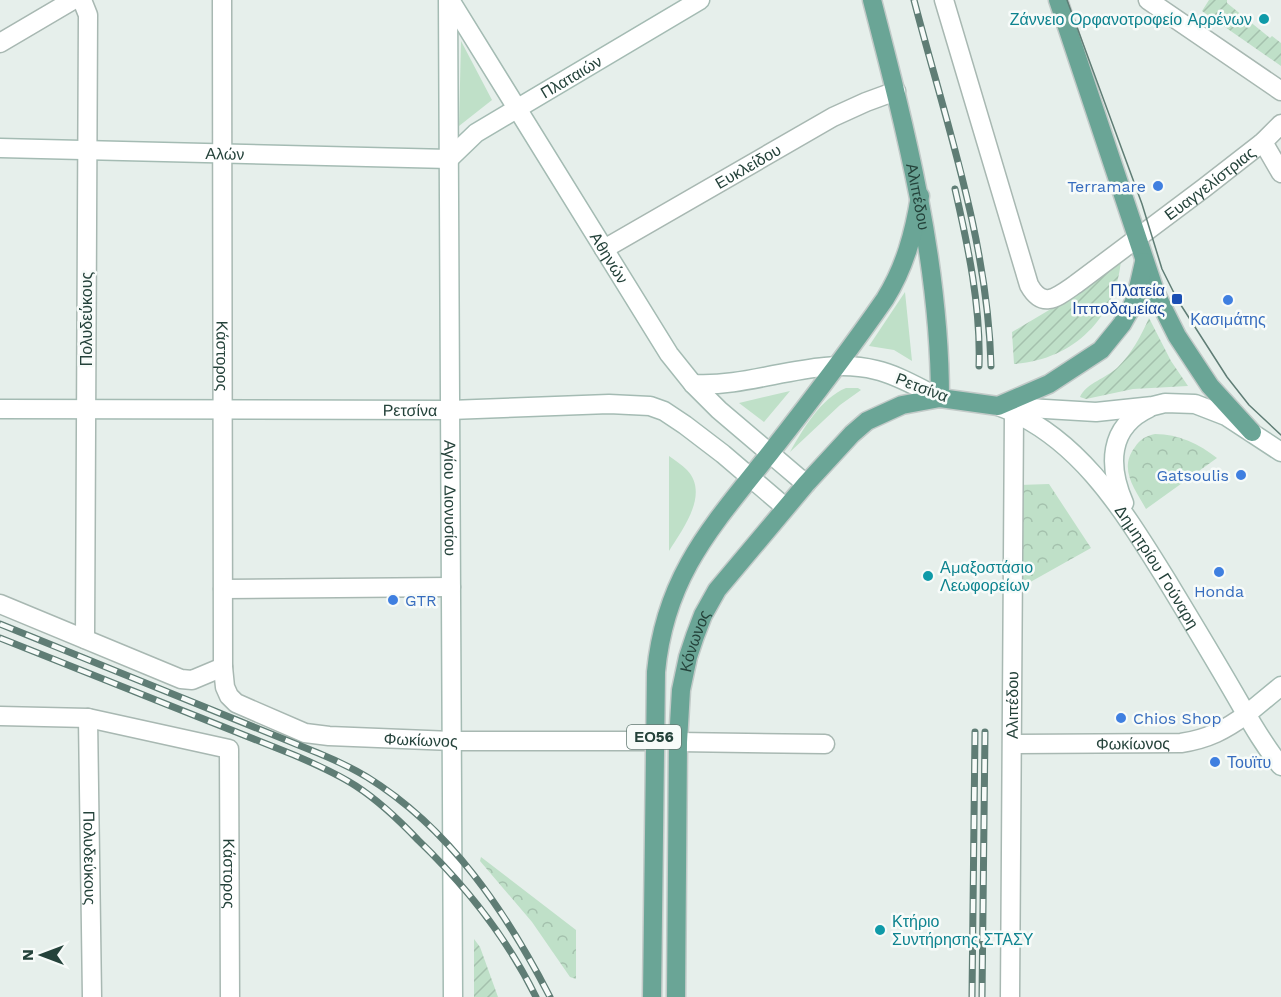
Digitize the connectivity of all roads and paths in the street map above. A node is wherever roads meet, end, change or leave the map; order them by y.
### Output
1 (73, 0) edge
2 (82, 0) edge
3 (222, 0) edge
4 (449, 0) edge
5 (699, 0) edge
6 (872, 0) edge
7 (944, 0) edge
8 (1058, 0) edge
9 (1148, 0) edge
10 (0, 43) edge
11 (896, 91) junction
12 (1281, 91) edge
13 (517, 107) junction
14 (1281, 124) edge
15 (1263, 142) junction
16 (0, 148) edge
17 (87, 150) junction
18 (223, 154) junction
19 (449, 159) junction
20 (1281, 173) edge
21 (920, 196) junction
22 (1136, 238) junction
23 (604, 249) junction
24 (1144, 262) junction
25 (834, 367) junction
26 (693, 384) junction
27 (940, 398) junction
28 (1153, 406) junction
29 (0, 409) edge
30 (85, 409) junction
31 (222, 409) junction
32 (1006, 409) junction
33 (450, 410) junction
34 (1252, 432) junction
35 (1281, 452) edge
36 (770, 453) junction
37 (750, 477) junction
38 (806, 484) junction
39 (785, 507) junction
40 (1134, 526) junction
41 (451, 587) junction
42 (223, 589) junction
43 (0, 604) edge
44 (85, 639) junction
45 (223, 667) junction
46 (1281, 687) edge
47 (1246, 714) junction
48 (0, 716) edge
49 (88, 718) junction
50 (452, 741) junction
51 (654, 741) junction
52 (678, 742) junction
53 (825, 744) dead end
54 (1012, 744) junction
55 (1280, 767) edge
56 (92, 997) edge
57 (230, 997) edge
58 (453, 997) edge
59 (652, 997) edge
60 (676, 997) edge
61 (1010, 997) edge

1 - 10 street
2 - 17 street, Πολυδεύκους
3 - 18 street, Κάστορος
4 - 13 street, Αθηνών
4 - 19 street, Αγίου Διονυσίου
5 - 13 street, Πλαταιών
6 - 11 main road, Αλιπέδου
7 - 22 street, Ευαγγελίστριας
8 - 22 main road
9 - 12 street
11 - 21 main road, Αλιπέδου
11 - 23 street, Ευκλείδου
13 - 19 street, Πλαταιών
13 - 23 street, Αθηνών
14 - 15 street, Ευαγγελίστριας
15 - 20 street
15 - 22 street, Ευαγγελίστριας
16 - 17 street, Αλών
17 - 18 street, Αλών
17 - 30 street, Πολυδεύκους
18 - 19 street, Αλών
18 - 31 street, Κάστορος
19 - 33 street, Αγίου Διονυσίου
21 - 25 main road, Κόνωνος
21 - 27 main road, Αλιπέδου
22 - 24 main road
23 - 26 street, Αθηνών
24 - 32 main road
24 - 34 main road
25 - 26 street, Ρετσίνα
25 - 27 street, Ρετσίνα
25 - 36 main road, Κόνωνος
26 - 36 street, Αθηνών
27 - 32 main road, Ρετσίνα
27 - 38 main road, Κόνωνος
28 - 32 street, Ρετσίνα
28 - 34 street, Ρετσίνα
28 - 40 street
29 - 30 street, Ρετσίνα
30 - 31 street, Ρετσίνα
30 - 44 street, Πολυδεύκους
31 - 33 street, Ρετσίνα
31 - 42 street, Κάστορος
32 - 40 street, Δημητρίου Γούναρη
32 - 54 street, Αλιπέδου
33 - 37 street, Ρετσίνα
33 - 41 street, Αγίου Διονυσίου
34 - 35 street, Ρετσίνα
36 - 37 main road, Κόνωνος / ΕΟ56
36 - 38 street, Αθηνών
37 - 39 street, Ρετσίνα
37 - 51 main road, Κόνωνος / ΕΟ56
38 - 39 main road, Κόνωνος / ΕΟ56
39 - 52 main road, Κόνωνος / ΕΟ56
40 - 47 street, Δημητρίου Γούναρη
41 - 42 street
41 - 50 street, Αγίου Διονυσίου
42 - 45 street, Κάστορος
43 - 44 street
44 - 45 street
45 - 50 street, Φωκίωνος
46 - 47 street, Φωκίωνος
47 - 54 street, Φωκίωνος
47 - 55 street, Δημητρίου Γούναρη
48 - 49 street
49 - 56 street, Πολυδεύκους
49 - 57 street, Κάστορος
50 - 51 street, Φωκίωνος
50 - 58 street, Αγίου Διονυσίου
51 - 59 main road, Κόνωνος / ΕΟ56
52 - 53 street
52 - 60 main road, Κόνωνος / ΕΟ56
54 - 61 street, Αλιπέδου

